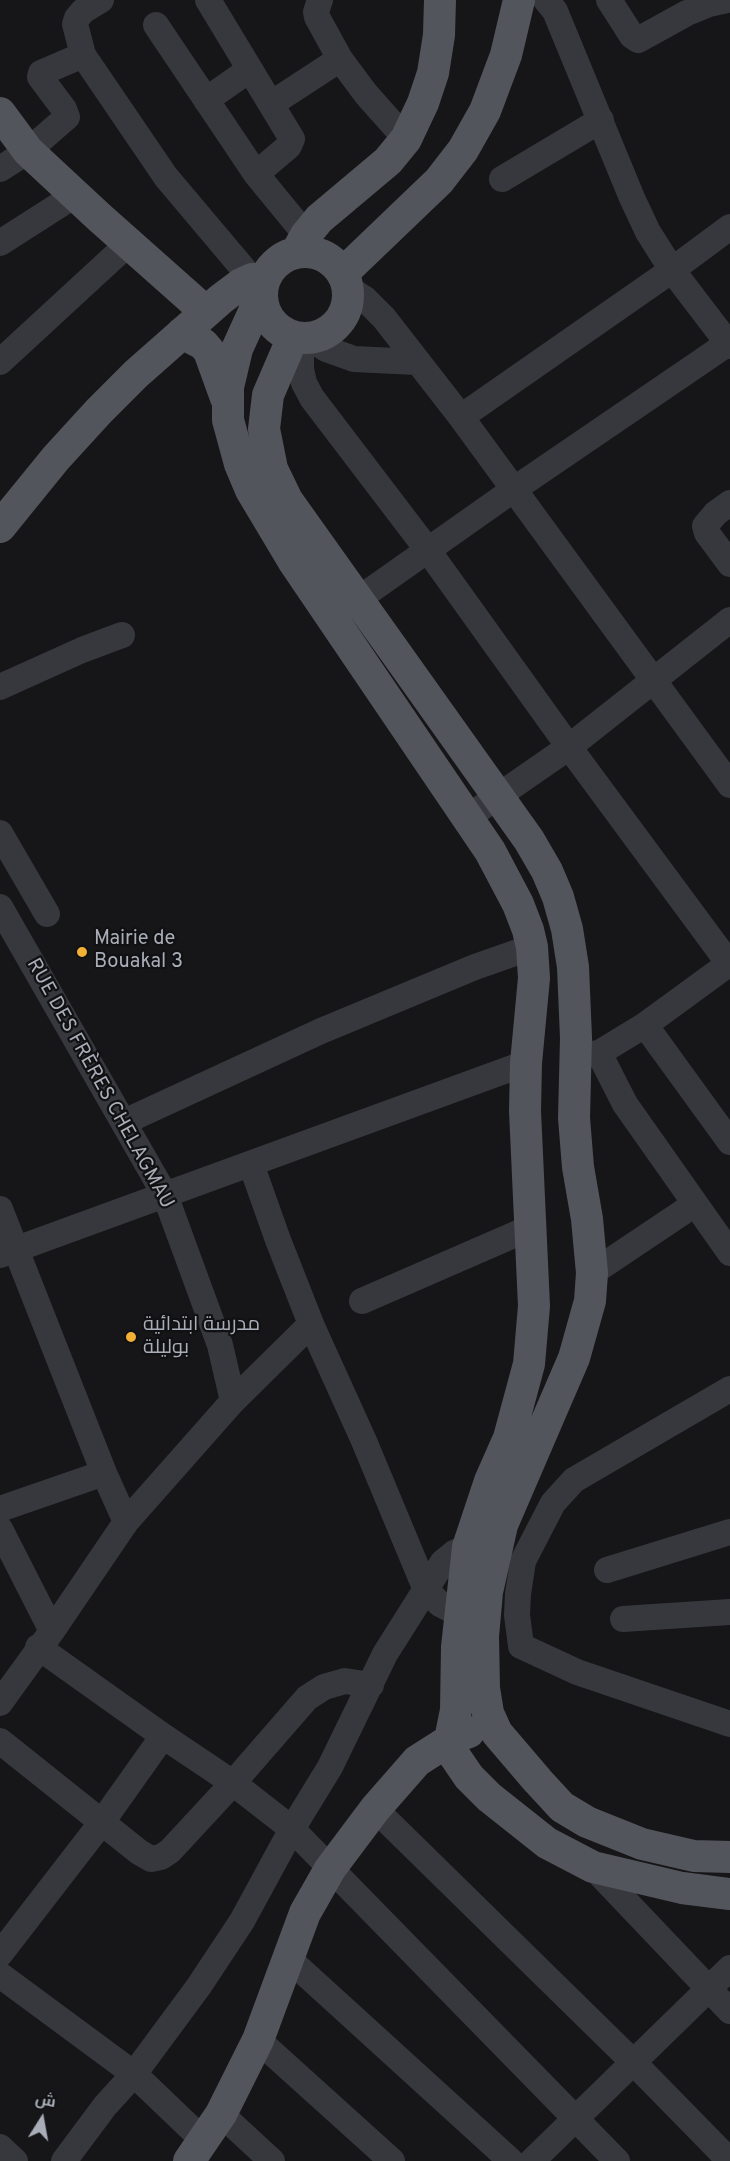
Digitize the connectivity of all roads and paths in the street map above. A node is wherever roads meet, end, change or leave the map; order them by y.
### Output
1 (101, 0) edge
2 (208, 0) edge
3 (320, 0) edge
4 (440, 0) edge
5 (519, 0) edge
6 (609, 0) edge
7 (728, 0) edge
8 (558, 4) edge
9 (156, 25) dead end
10 (84, 55) junction
11 (340, 59) junction
12 (249, 70) junction
13 (206, 100) junction
14 (271, 104) junction
15 (0, 113) edge
16 (601, 120) junction
17 (406, 139) junction
18 (28, 151) junction
19 (0, 169) edge
20 (256, 174) junction
21 (502, 179) dead end
22 (75, 195) junction
23 (730, 226) edge
24 (0, 243) edge
25 (129, 243) junction
26 (301, 244) junction
27 (672, 270) junction
28 (346, 281) junction
29 (260, 284) junction
30 (192, 324) junction
31 (244, 329) junction
32 (296, 336) junction
33 (729, 344) edge
34 (0, 362) edge
35 (417, 362) junction
36 (227, 403) junction
37 (461, 417) junction
38 (513, 490) junction
39 (730, 503) edge
40 (0, 526) edge
41 (428, 549) junction
42 (730, 564) edge
43 (357, 600) junction
44 (730, 620) edge
45 (122, 635) dead end
46 (652, 680) junction
47 (0, 687) edge
48 (569, 747) junction
49 (730, 784) edge
50 (497, 798) junction
51 (468, 816) junction
52 (0, 833) edge
53 (0, 908) edge
54 (46, 914) dead end
55 (532, 948) junction
56 (730, 964) edge
57 (645, 1025) junction
58 (581, 1056) junction
59 (527, 1058) junction
60 (124, 1122) junction
61 (730, 1142) edge
62 (251, 1164) junction
63 (165, 1195) junction
64 (695, 1204) junction
65 (0, 1209) edge
66 (532, 1227) junction
67 (8, 1252) edge
68 (730, 1252) edge
69 (592, 1273) junction
70 (362, 1301) dead end
71 (312, 1324) junction
72 (730, 1389) edge
73 (232, 1401) junction
74 (104, 1473) junction
75 (0, 1509) edge
76 (126, 1522) junction
77 (0, 1529) edge
78 (730, 1532) edge
79 (468, 1547) junction
80 (607, 1570) dead end
81 (426, 1590) junction
82 (730, 1612) edge
83 (460, 1614) junction
84 (622, 1619) dead end
85 (483, 1636) junction
86 (45, 1639) junction
87 (521, 1647) junction
88 (370, 1685) junction
89 (0, 1703) edge
90 (730, 1724) edge
91 (497, 1733) junction
92 (163, 1736) junction
93 (450, 1740) junction
94 (0, 1742) edge
95 (538, 1781) junction
96 (233, 1783) junction
97 (375, 1809) junction
98 (511, 1814) junction
99 (102, 1822) junction
100 (292, 1828) junction
101 (730, 1857) edge
102 (593, 1867) junction
103 (330, 1869) junction
104 (730, 1894) edge
105 (0, 1954) edge
106 (289, 1959) junction
107 (730, 1968) edge
108 (0, 1974) edge
109 (708, 1989) junction
110 (730, 2011) edge
111 (258, 2040) junction
112 (633, 2062) junction
113 (134, 2074) junction
114 (222, 2114) junction
115 (576, 2119) junction
116 (0, 2147) edge
117 (196, 2150) edge
118 (15, 2161) edge
119 (64, 2161) edge
120 (272, 2161) edge
121 (392, 2161) edge
122 (511, 2161) edge
123 (532, 2161) edge
124 (617, 2161) edge
125 (730, 2161) edge

1 - 10 street
2 - 12 street
3 - 11 street
4 - 17 main road
5 - 28 main road
6 - 7 street
8 - 16 street
9 - 13 street
10 - 18 street
10 - 29 street
11 - 14 street
11 - 17 street
12 - 13 street
12 - 14 street
13 - 20 street
14 - 20 street
15 - 18 main road
16 - 21 street
16 - 27 street
17 - 26 main road
18 - 19 street
18 - 22 main road
20 - 26 street
22 - 24 street
22 - 25 main road
23 - 27 street
25 - 30 main road
25 - 34 street
26 - 28 main road
26 - 29 main road
27 - 33 street
27 - 37 street
28 - 32 main road
28 - 35 street
29 - 30 main road
29 - 31 main road
29 - 32 main road
30 - 31 main road
30 - 36 main road
30 - 40 main road
31 - 32 main road
31 - 36 main road
32 - 35 street
32 - 41 street
32 - 43 main road
33 - 38 street
35 - 37 street
36 - 51 main road
37 - 38 street
38 - 41 street
38 - 46 street
39 - 42 street
41 - 43 street
41 - 48 street
43 - 50 main road
44 - 46 street
45 - 47 street
46 - 48 street
46 - 49 street
48 - 50 street
48 - 56 street
50 - 51 street
50 - 58 main road
51 - 55 main road
52 - 54 street
53 - 60 street, RUE DES FRÈRES CHELAGMAU
55 - 59 main road
55 - 60 street
56 - 57 street
57 - 58 street
57 - 61 street
58 - 59 main road
58 - 59 main road
58 - 64 street
58 - 69 main road
59 - 62 street
59 - 66 main road
60 - 63 street, RUE DES FRÈRES CHELAGMAU
62 - 63 street
62 - 71 street
63 - 67 street
63 - 73 street, RUE DES FRÈRES CHELAGMAU
64 - 68 street
64 - 69 street
65 - 67 street
66 - 70 street
66 - 79 main road
67 - 74 street
69 - 85 main road
71 - 73 street
71 - 81 street
72 - 87 street
73 - 76 street
74 - 75 street
74 - 76 street
76 - 86 street
77 - 86 street
78 - 80 street
79 - 81 street
79 - 83 main road
81 - 83 street
81 - 88 street
82 - 84 street
83 - 93 main road
85 - 87 street
85 - 91 main road
86 - 89 street
86 - 92 street
87 - 90 street
88 - 96 street
88 - 100 street
91 - 93 main road
91 - 95 main road
92 - 96 street
92 - 99 street
93 - 97 main road
93 - 98 main road
94 - 99 street
95 - 98 main road
95 - 101 main road
96 - 99 street
96 - 100 street
97 - 103 main road
97 - 112 street
98 - 102 main road
99 - 105 street
100 - 103 street
100 - 113 street
102 - 104 main road
102 - 109 street
103 - 106 main road
103 - 115 street
106 - 111 main road
106 - 122 street
107 - 109 street
108 - 113 street
109 - 110 street
109 - 112 street
111 - 114 main road
111 - 121 street
112 - 115 street
112 - 125 street
113 - 117 street
113 - 119 street
114 - 117 main road
114 - 120 street
115 - 123 street
115 - 124 street
116 - 118 street

